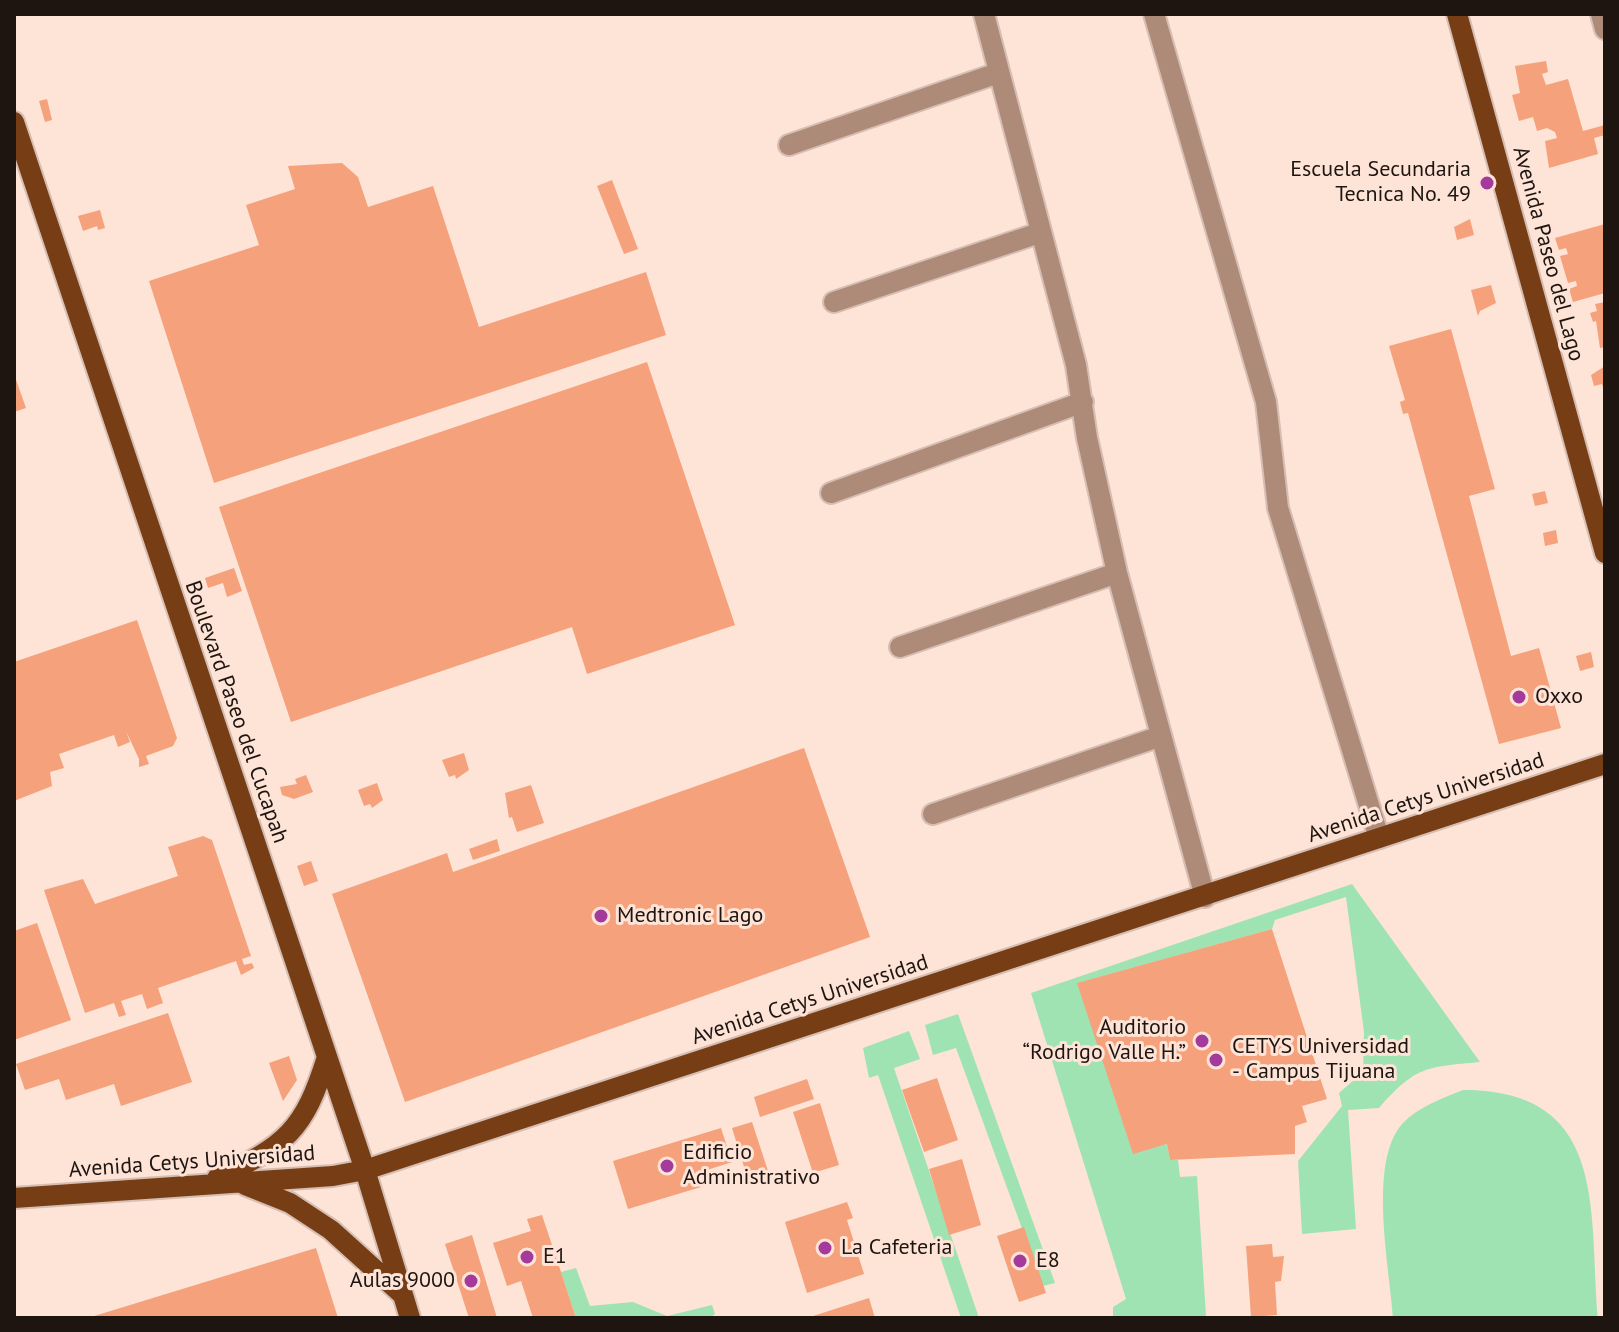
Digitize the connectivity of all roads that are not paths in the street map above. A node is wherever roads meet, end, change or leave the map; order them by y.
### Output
1 (984, 14) edge
2 (1154, 14) edge
3 (1457, 14) edge
4 (1601, 14) edge
5 (1605, 29) edge
6 (998, 73) junction
7 (14, 122) edge
8 (789, 145) dead end
9 (1039, 233) junction
10 (834, 302) dead end
11 (1083, 402) junction
12 (831, 493) dead end
13 (1605, 553) edge
14 (1117, 573) junction
15 (900, 647) dead end
16 (1161, 736) junction
17 (1605, 764) edge
18 (933, 814) dead end
19 (1379, 838) junction
20 (1205, 897) junction
21 (327, 1057) junction
22 (365, 1170) junction
23 (237, 1182) junction
24 (207, 1183) junction
25 (14, 1198) edge
26 (403, 1295) junction
27 (410, 1318) edge

1 - 6 street
2 - 19 street
3 - 13 main road, Avenida Paseo del Lago
4 - 5 street
6 - 8 street
6 - 9 street
7 - 21 main road, Boulevard Paseo del Cucapah
9 - 10 street
9 - 11 street
11 - 12 street
11 - 14 street
14 - 15 street
14 - 16 street
16 - 18 street
16 - 20 street
17 - 19 main road, Avenida Cetys Universidad
19 - 20 main road, Avenida Cetys Universidad
20 - 22 main road, Avenida Cetys Universidad
21 - 22 main road, Boulevard Paseo del Cucapah
21 - 24 main road
22 - 23 main road, Avenida Cetys Universidad
22 - 26 main road, Boulevard Paseo del Cucapah
23 - 24 main road, Avenida Cetys Universidad
23 - 26 main road
24 - 25 main road, Avenida Cetys Universidad
26 - 27 main road, Boulevard Paseo del Cucapah

